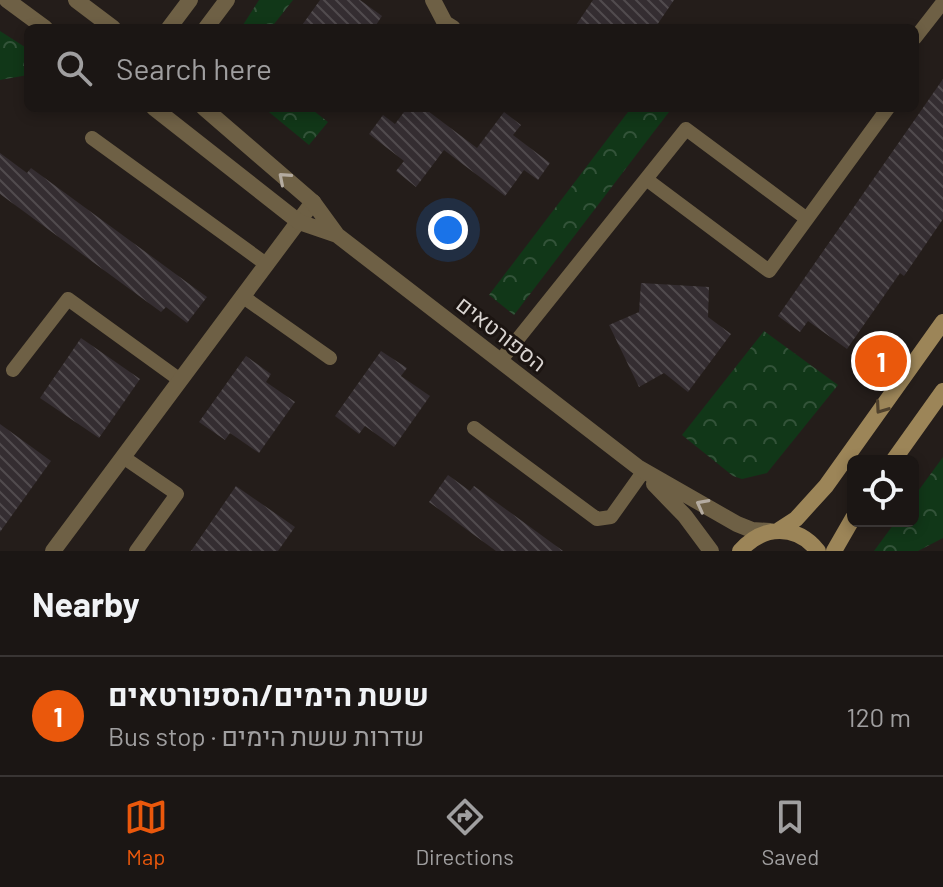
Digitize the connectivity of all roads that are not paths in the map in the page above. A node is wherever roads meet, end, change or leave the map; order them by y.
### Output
1 (7, 0) edge
2 (76, 0) edge
3 (190, 0) edge
4 (227, 0) edge
5 (433, 0) edge
6 (943, 2) edge
7 (40, 24) edge
8 (108, 24) edge
9 (172, 24) edge
10 (209, 24) edge
11 (447, 24) edge
12 (919, 33) edge
13 (159, 112) edge
14 (209, 112) edge
15 (885, 112) edge
16 (92, 138) dead end
17 (646, 179) junction
18 (313, 202) junction
19 (807, 219) junction
20 (299, 222) junction
21 (337, 235) junction
22 (266, 264) junction
23 (242, 296) junction
24 (943, 322) edge
25 (330, 358) dead end
26 (501, 360) junction
27 (13, 370) dead end
28 (180, 380) junction
29 (943, 391) edge
30 (474, 428) dead end
31 (897, 455) edge
32 (123, 457) junction
33 (641, 470) junction
34 (848, 527) edge
35 (774, 531) junction
36 (53, 551) edge
37 (136, 551) edge
38 (711, 551) edge
39 (740, 551) edge
40 (818, 551) edge
41 (834, 551) edge

1 - 7 street
2 - 8 street
3 - 9 street
4 - 10 street
5 - 11 street
6 - 12 lane
13 - 20 street, הספורטאים
18 -> 14 street, הספורטאים
15 - 19 lane
16 - 22 lane
17 - 19 lane
17 - 19 lane
17 - 26 lane
18 - 20 street
18 - 21 street, הספורטאים
20 - 21 street, הספורטאים
20 - 22 street
21 - 26 street, הספורטאים
22 - 23 street
23 - 25 lane
23 - 28 street
24 -> 35 main road
26 - 33 street, הספורטאים
27 - 28 lane
28 - 32 street
29 - 31 main road
30 - 33 lane
32 - 36 street
32 - 37 lane
35 -> 33 street, הספורטאים
33 - 38 street, הספורטאים
34 - 41 main road
35 - 39 main road
35 - 40 main road

